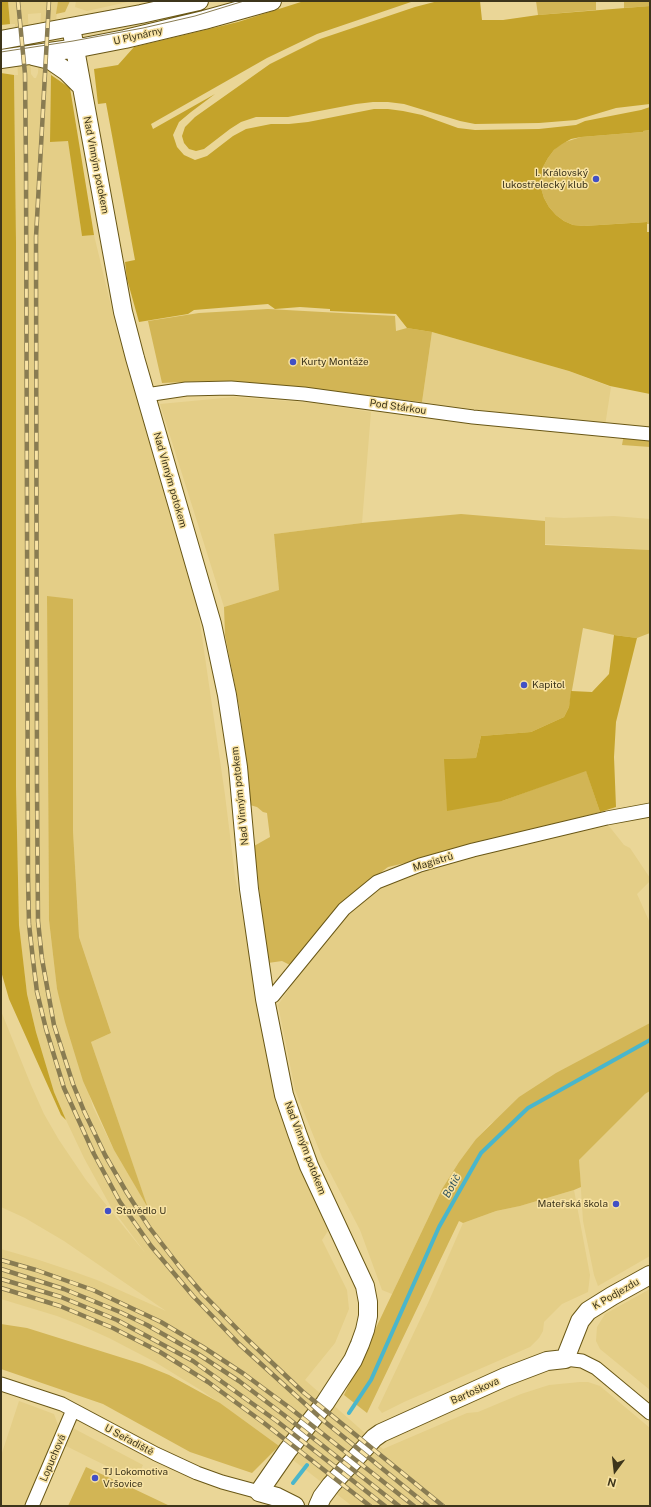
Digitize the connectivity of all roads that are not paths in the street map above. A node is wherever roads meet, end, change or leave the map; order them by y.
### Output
1 (199, 1) edge
2 (272, 1) edge
3 (70, 27) junction
4 (1, 40) edge
5 (74, 48) junction
6 (30, 55) junction
7 (1, 59) edge
8 (82, 87) junction
9 (146, 395) junction
10 (650, 434) edge
11 (650, 810) edge
12 (265, 999) junction
13 (650, 1275) edge
14 (565, 1359) junction
15 (1, 1384) edge
16 (73, 1410) junction
17 (650, 1413) edge
18 (259, 1492) junction
19 (32, 1506) edge
20 (295, 1506) edge
21 (318, 1506) edge

1 - 3 street, U Plynárny
2 - 5 street, U Plynárny
3 - 4 street, U Plynárny
3 - 5 street, Nad Vinným potokem
5 - 6 street, U Plynárny
5 - 8 street, Nad Vinným potokem
6 - 7 street, U Plynárny
6 - 8 street
8 - 9 street, Nad Vinným potokem
9 - 10 street, Pod Stárkou
9 - 12 street, Nad Vinným potokem
11 - 12 street, Magistrů
12 - 18 street, Nad Vinným potokem
13 - 14 street, K Podjezdu
14 - 17 street, Bartoškova
14 - 21 street, Bartoškova
15 - 16 street, U Seřadiště
16 - 18 street, U Seřadiště
16 - 19 street, Lopuchová
18 - 20 street

